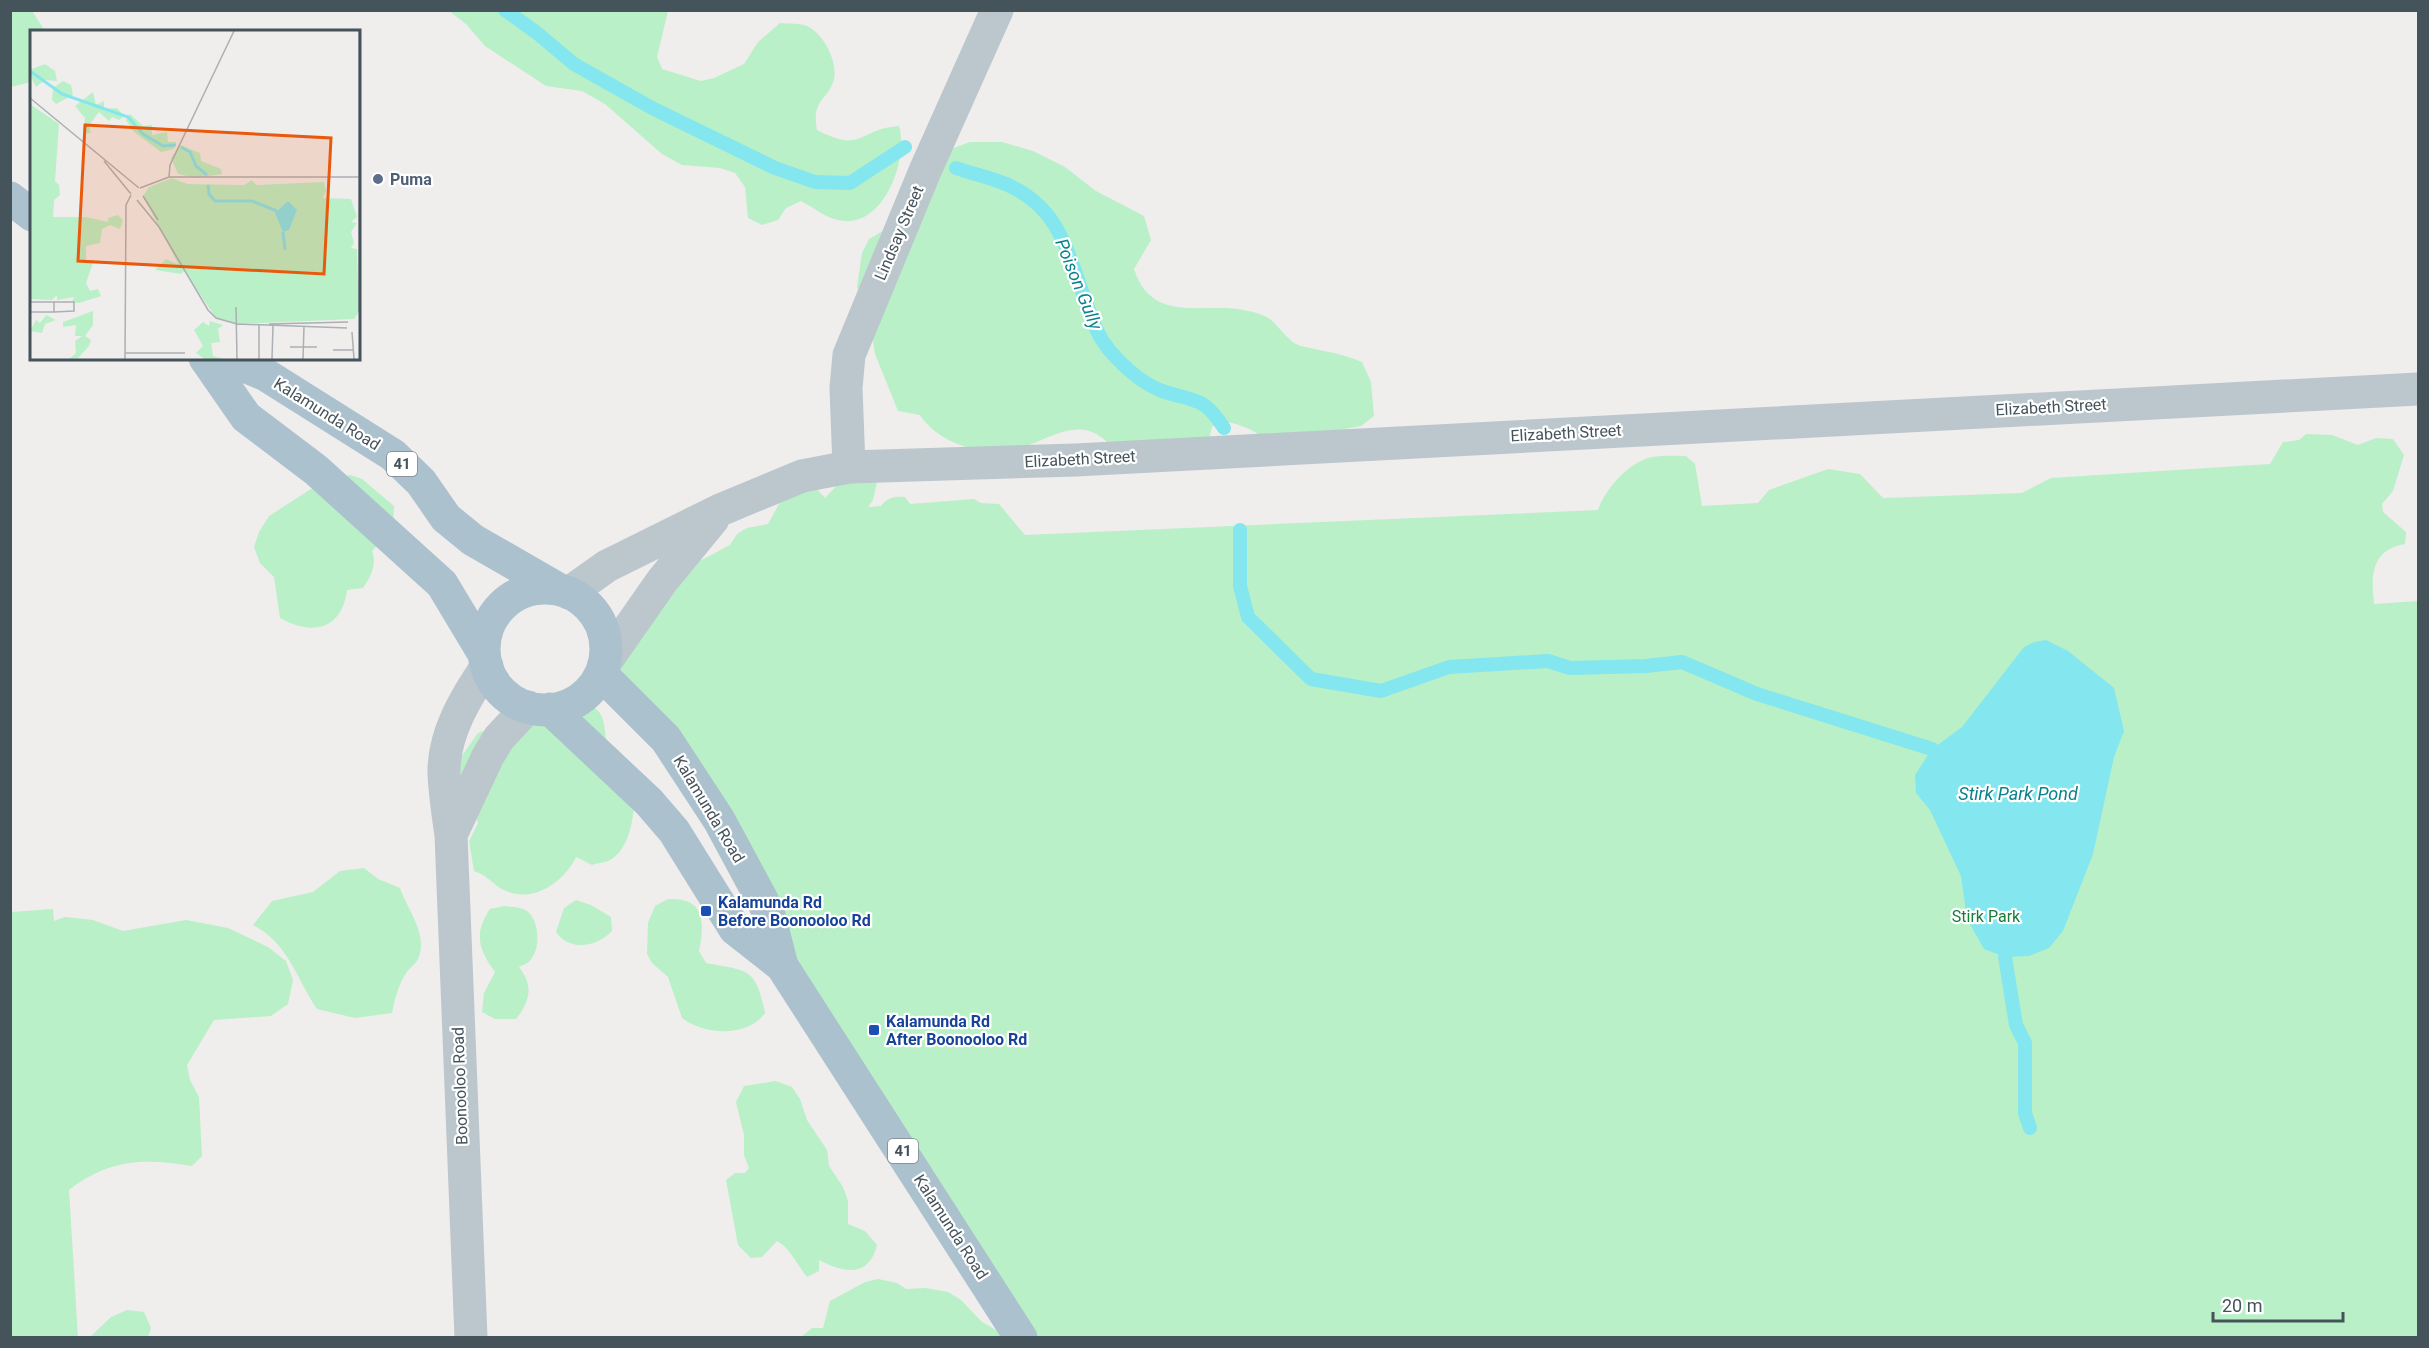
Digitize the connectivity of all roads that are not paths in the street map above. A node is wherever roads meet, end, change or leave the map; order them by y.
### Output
1 (997, 10) edge
2 (10, 198) edge
3 (30, 213) edge
4 (206, 360) edge
5 (231, 360) edge
6 (2418, 389) edge
7 (849, 467) junction
8 (720, 510) junction
9 (565, 591) junction
10 (486, 660) junction
11 (603, 669) junction
12 (539, 708) junction
13 (451, 835) junction
14 (782, 966) junction
15 (471, 1338) edge
16 (1021, 1338) edge

1 - 7 street, Lindsay Street
2 - 3 main road
4 - 10 main road, 41
5 - 9 main road, Kalamunda Road / 41
6 - 7 street, Elizabeth Street
7 - 8 street, Elizabeth Street
8 - 9 street, Elizabeth Street
8 - 11 street, Elizabeth Street
9 - 10 main road
9 - 11 main road, 41
10 - 12 main road, 41
10 - 13 street, Boonooloo Road
11 - 12 main road
11 - 14 main road, Kalamunda Road / 41
12 - 13 street, Boonooloo Road
12 - 14 main road, Kalamunda Road / 41
13 - 15 street, Boonooloo Road
14 - 16 main road, Kalamunda Road / 41

